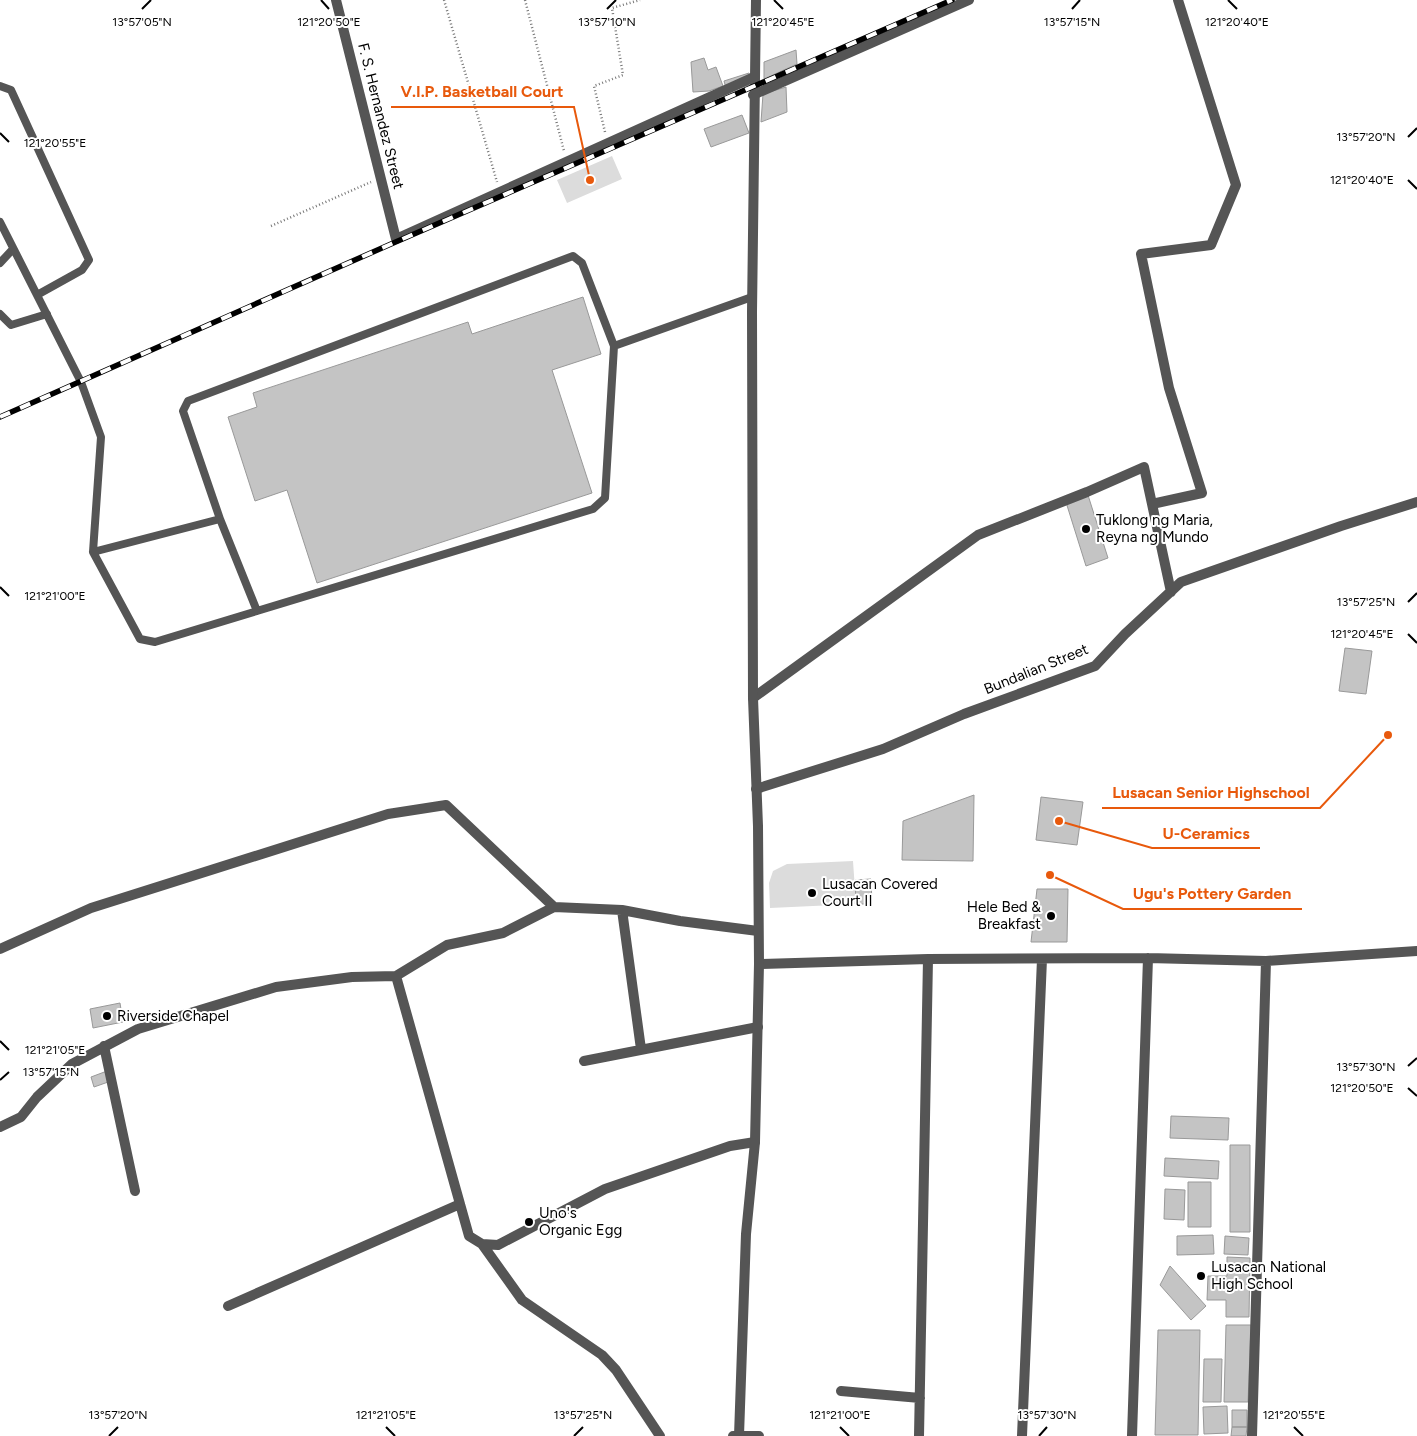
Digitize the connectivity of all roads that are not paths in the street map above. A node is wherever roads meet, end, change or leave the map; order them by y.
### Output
1 (336, 0) edge
2 (756, 0) edge
3 (969, 0) edge
4 (1178, 0) edge
5 (754, 77) junction
6 (0, 86) edge
7 (753, 95) junction
8 (0, 222) edge
9 (13, 249) junction
10 (0, 263) edge
11 (37, 295) junction
12 (752, 297) junction
13 (0, 314) edge
14 (47, 314) junction
15 (614, 346) junction
16 (1417, 502) edge
17 (1152, 504) junction
18 (220, 519) junction
19 (93, 552) junction
20 (1171, 592) junction
21 (257, 611) junction
22 (753, 698) junction
23 (756, 789) junction
24 (554, 907) junction
25 (622, 910) junction
26 (758, 931) junction
27 (0, 949) edge
28 (1417, 951) edge
29 (1148, 958) junction
30 (928, 959) junction
31 (1042, 959) junction
32 (1266, 961) junction
33 (759, 964) junction
34 (396, 976) junction
35 (758, 1027) junction
36 (104, 1046) junction
37 (641, 1050) junction
38 (584, 1061) dead end
39 (0, 1127) edge
40 (755, 1142) junction
41 (135, 1191) dead end
42 (460, 1204) junction
43 (482, 1244) junction
44 (228, 1306) dead end
45 (841, 1391) dead end
46 (920, 1398) junction
47 (660, 1436) edge
48 (733, 1436) edge
49 (739, 1436) edge
50 (759, 1436) edge
51 (919, 1436) edge
52 (1022, 1436) edge
53 (1132, 1436) edge
54 (1252, 1436) edge

1 - 5 street, F. S. Hernandez Street
2 - 5 street
3 - 7 street
4 - 17 street
5 - 7 street
6 - 11 lane
7 - 12 street
8 - 9 lane
9 - 10 lane
9 - 11 lane
11 - 14 lane
12 - 15 lane
12 - 22 street
13 - 14 lane
14 - 19 lane
15 - 18 lane
15 - 21 lane
16 - 20 street, Bundalian Street
17 - 20 street
17 - 22 street
18 - 19 lane
18 - 21 lane
19 - 21 lane
20 - 23 street, Bundalian Street
22 - 23 street
23 - 26 street
24 - 25 street
24 - 27 street
24 - 34 street
25 - 26 street
25 - 37 street
26 - 33 street
28 - 32 street
29 - 31 street
29 - 32 street
29 - 53 street
30 - 31 street
30 - 33 street
30 - 46 street
31 - 52 street
32 - 54 street
33 - 35 street
34 - 36 street
34 - 42 street
35 - 37 street
35 - 40 street
36 - 39 street
36 - 41 street
37 - 38 street
40 - 43 street
40 - 49 street
42 - 43 street
42 - 44 street
43 - 47 street
45 - 46 street
46 - 51 street
48 - 49 street
49 - 50 street

